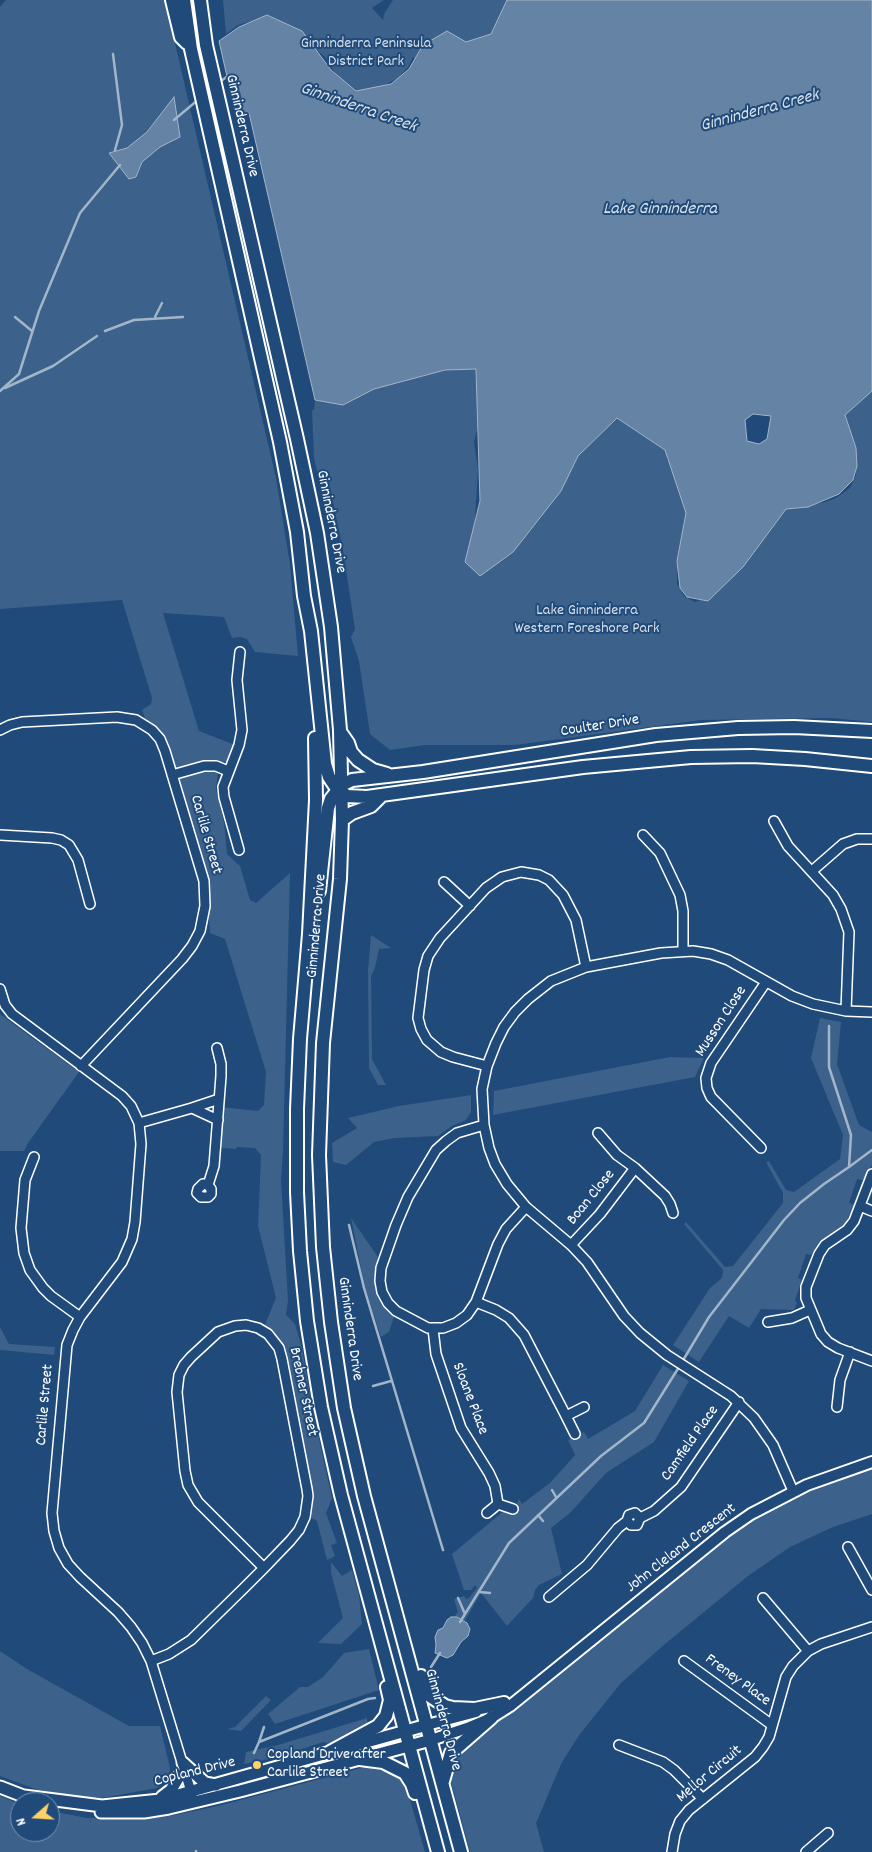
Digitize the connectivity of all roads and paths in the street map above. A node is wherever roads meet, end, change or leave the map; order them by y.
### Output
1 (172, 0) edge
2 (184, 0) edge
3 (200, 0) edge
4 (190, 48) junction
5 (304, 596) junction
6 (240, 652) dead end
7 (0, 730) edge
8 (340, 730) junction
9 (872, 731) edge
10 (872, 766) edge
11 (228, 771) junction
12 (172, 775) junction
13 (392, 775) junction
14 (338, 788) junction
15 (382, 795) junction
16 (342, 820) junction
17 (774, 821) dead end
18 (0, 835) edge
19 (644, 835) dead end
20 (872, 839) edge
21 (239, 850) dead end
22 (812, 871) junction
23 (444, 882) dead end
24 (90, 904) dead end
25 (470, 906) junction
26 (309, 934) junction
27 (683, 951) junction
28 (586, 967) junction
29 (766, 982) junction
30 (0, 989) edge
31 (846, 1012) junction
32 (872, 1012) edge
33 (217, 1048) dead end
34 (81, 1066) junction
35 (487, 1066) junction
36 (219, 1098) junction
37 (192, 1108) junction
38 (218, 1120) junction
39 (139, 1123) junction
40 (484, 1125) junction
41 (598, 1133) dead end
42 (761, 1148) dead end
43 (34, 1157) dead end
44 (635, 1168) junction
45 (872, 1174) edge
46 (208, 1185) dead end
47 (860, 1206) junction
48 (526, 1207) junction
49 (872, 1211) edge
50 (673, 1213) dead end
51 (571, 1245) junction
52 (476, 1302) junction
53 (810, 1310) junction
54 (80, 1317) junction
55 (768, 1322) dead end
56 (433, 1329) junction
57 (850, 1352) junction
58 (872, 1361) edge
59 (738, 1402) junction
60 (584, 1407) dead end
61 (836, 1407) dead end
62 (566, 1416) junction
63 (575, 1434) dead end
64 (872, 1462) edge
65 (793, 1491) junction
66 (498, 1504) junction
67 (512, 1509) dead end
68 (487, 1513) dead end
69 (848, 1547) dead end
70 (264, 1568) junction
71 (872, 1590) edge
72 (548, 1597) dead end
73 (763, 1598) dead end
74 (872, 1627) edge
75 (405, 1636) junction
76 (380, 1643) junction
77 (808, 1651) junction
78 (151, 1661) junction
79 (684, 1661) dead end
80 (528, 1691) junction
81 (504, 1703) junction
82 (491, 1718) junction
83 (427, 1726) junction
84 (772, 1726) junction
85 (405, 1731) junction
86 (431, 1740) junction
87 (619, 1745) dead end
88 (409, 1746) junction
89 (330, 1752) junction
90 (360, 1759) junction
91 (180, 1764) junction
92 (222, 1783) junction
93 (442, 1784) junction
94 (0, 1787) edge
95 (13, 1792) edge
96 (190, 1796) junction
97 (703, 1799) junction
98 (158, 1800) junction
99 (60, 1803) edge
100 (60, 1806) edge
101 (828, 1833) dead end
102 (434, 1837) junction
103 (438, 1852) edge
104 (461, 1852) edge
105 (672, 1852) edge
106 (806, 1852) edge

1 - 4 main road
2 - 4 main road, Ginninderra Drive
3 - 8 main road, Ginninderra Drive
4 - 5 main road, Ginninderra Drive
5 - 14 main road, Ginninderra Drive
5 - 26 main road, Ginninderra Drive
6 - 11 street
7 - 12 street, Carlile Street
8 - 13 main road
8 - 14 main road, Ginninderra Drive
9 - 13 main road, Coulter Drive
10 - 15 main road
11 - 12 street
11 - 21 street
12 - 34 street, Carlile Street
13 - 14 main road, Coulter Drive
14 - 15 main road
14 - 16 main road, Ginninderra Drive
14 - 26 main road
15 - 16 main road
16 - 75 main road, Ginninderra Drive
17 - 22 street
18 - 24 street
19 - 27 street
20 - 22 street
22 - 31 street
23 - 25 street
25 - 28 street
25 - 35 street
26 - 76 main road, Ginninderra Drive
27 - 28 street
27 - 29 street
28 - 35 street
29 - 31 street
29 - 42 street, Musson Close
30 - 34 street, Carlile Street
31 - 32 street
33 - 36 street
34 - 39 street, Carlile Street
35 - 40 street
36 - 37 street
36 - 38 street
37 - 38 street
37 - 39 street
38 - 46 street
39 - 54 street, Carlile Street
40 - 48 street
40 - 56 street
41 - 44 street, Boan Close
43 - 54 street
44 - 50 street, Boan Close
44 - 51 street, Boan Close
45 - 47 street
47 - 49 street
47 - 53 street
48 - 51 street
48 - 52 street
51 - 59 street
52 - 56 street
52 - 62 street
53 - 55 street
53 - 57 street
54 - 78 street, Carlile Street
56 - 66 street, Sloane Place
57 - 58 street
57 - 61 street
59 - 65 street
59 - 72 street, Camfield Place
60 - 62 street
62 - 63 street
64 - 65 street, John Cleland Crescent
65 - 80 street, John Cleland Crescent
66 - 67 street
66 - 68 street
69 - 71 street
70 - 70 street, Brebner Street
70 - 78 street, Brebner Street
73 - 77 street
74 - 77 street, Mellor Circuit
75 - 81 main road
75 - 83 main road, Ginninderra Drive
76 - 85 main road
76 - 89 main road
77 - 84 street, Mellor Circuit
78 - 91 street, Carlile Street
79 - 84 street, Freney Place
80 - 81 street, John Cleland Crescent
80 - 82 street, John Cleland Crescent
81 - 83 street, John Cleland Crescent
82 - 86 street, John Cleland Crescent
82 - 93 main road
83 - 85 main road, Copland Drive
83 - 86 main road, Ginninderra Drive
84 - 97 street, Mellor Circuit
85 - 88 main road
85 - 89 main road, Copland Drive
86 - 88 main road, Copland Drive
86 - 93 main road, Ginninderra Drive
87 - 97 street
88 - 90 main road, Copland Drive
88 - 102 main road
89 - 92 main road, Copland Drive
90 - 96 main road, Copland Drive
90 - 102 main road
91 - 92 main road
91 - 96 street, Carlile Street
91 - 98 main road
92 - 96 main road, Copland Drive
93 - 104 main road, Ginninderra Drive
94 - 95 main road, Copland Drive
96 - 98 main road, Copland Drive
96 - 100 main road, Copland Drive
97 - 105 street, Mellor Circuit
98 - 99 main road, Copland Drive
101 - 106 street
102 - 103 main road

